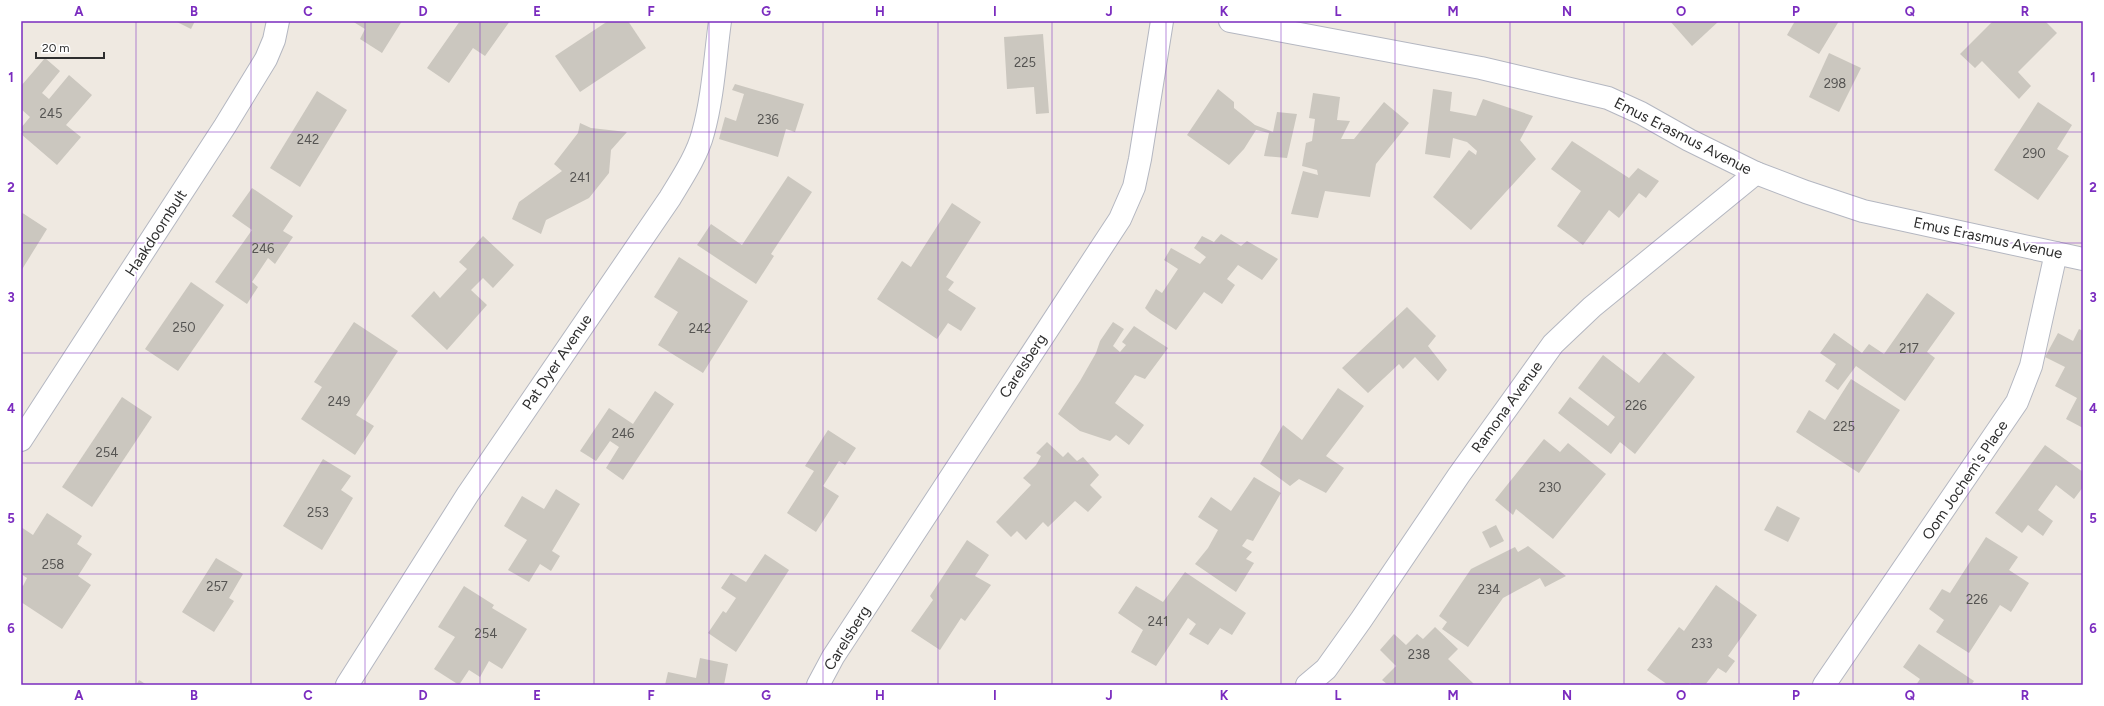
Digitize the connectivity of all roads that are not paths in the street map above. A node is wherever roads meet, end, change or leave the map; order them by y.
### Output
1 (278, 21) edge
2 (720, 21) edge
3 (1162, 21) edge
4 (1230, 21) edge
5 (1756, 173) junction
6 (2056, 253) junction
7 (2083, 259) edge
8 (21, 440) edge
9 (347, 685) edge
10 (818, 685) edge
11 (1308, 685) edge
12 (1824, 685) edge

1 - 8 street, Haakdoornbult
2 - 9 street, Pat Dyer Avenue
3 - 10 street, Carelsberg
4 - 5 street, Emus Erasmus Avenue
5 - 6 street, Emus Erasmus Avenue
5 - 11 street, Ramona Avenue
6 - 7 street, Emus Erasmus Avenue
6 - 12 street, Oom Jochem's Place

